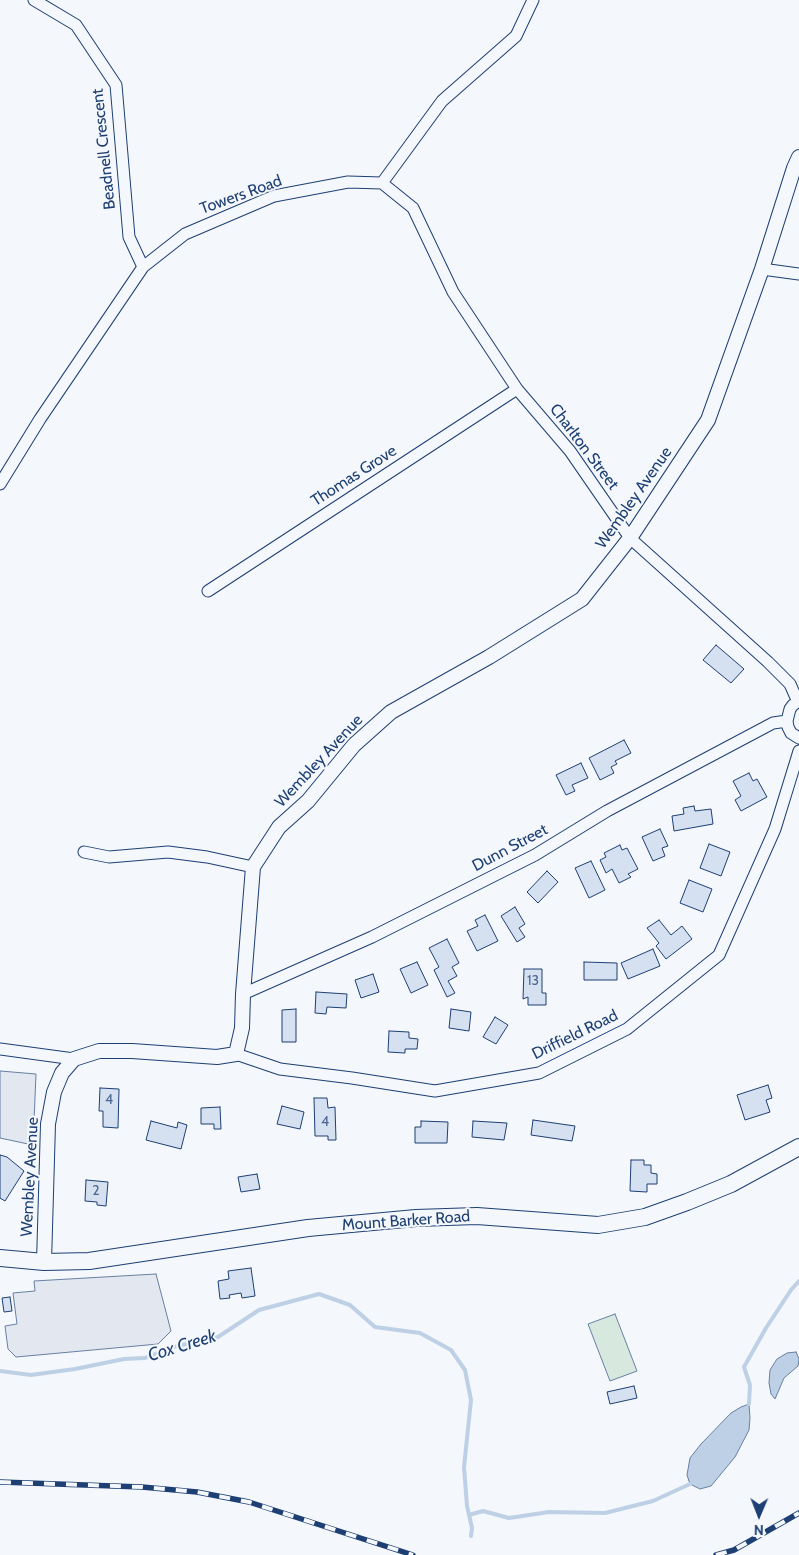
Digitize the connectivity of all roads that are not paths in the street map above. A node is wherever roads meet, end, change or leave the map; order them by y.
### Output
1 (34, 0) edge
2 (533, 0) edge
3 (799, 157) edge
4 (382, 183) junction
5 (143, 267) junction
6 (762, 269) junction
7 (799, 274) edge
8 (517, 389) junction
9 (0, 484) edge
10 (630, 538) junction
11 (208, 591) dead end
12 (798, 701) edge
13 (787, 721) junction
14 (799, 738) edge
15 (799, 751) edge
16 (84, 852) dead end
17 (253, 867) junction
18 (243, 994) junction
19 (0, 1050) edge
20 (236, 1054) junction
21 (74, 1060) junction
22 (799, 1147) edge
23 (0, 1258) edge
24 (44, 1262) junction

1 - 5 street, Beadnell Crescent
2 - 4 street
3 - 6 street, Wembley Avenue
4 - 5 street, Towers Road
4 - 8 street, Charlton Street
5 - 9 street, Towers Road
6 - 7 street
6 - 10 street, Wembley Avenue
8 - 10 street, Charlton Street
8 - 11 street, Thomas Grove
10 - 12 street, Charlton Street
10 - 17 street, Wembley Avenue
12 - 13 street
13 - 14 street
13 - 18 street, Dunn Street
15 - 20 street, Driffield Road
16 - 17 street
17 - 18 street, Wembley Avenue
18 - 20 street, Wembley Avenue
19 - 21 street
20 - 21 street
21 - 24 street, Wembley Avenue
22 - 24 main road, Mount Barker Road
23 - 24 main road, Mount Barker Road

